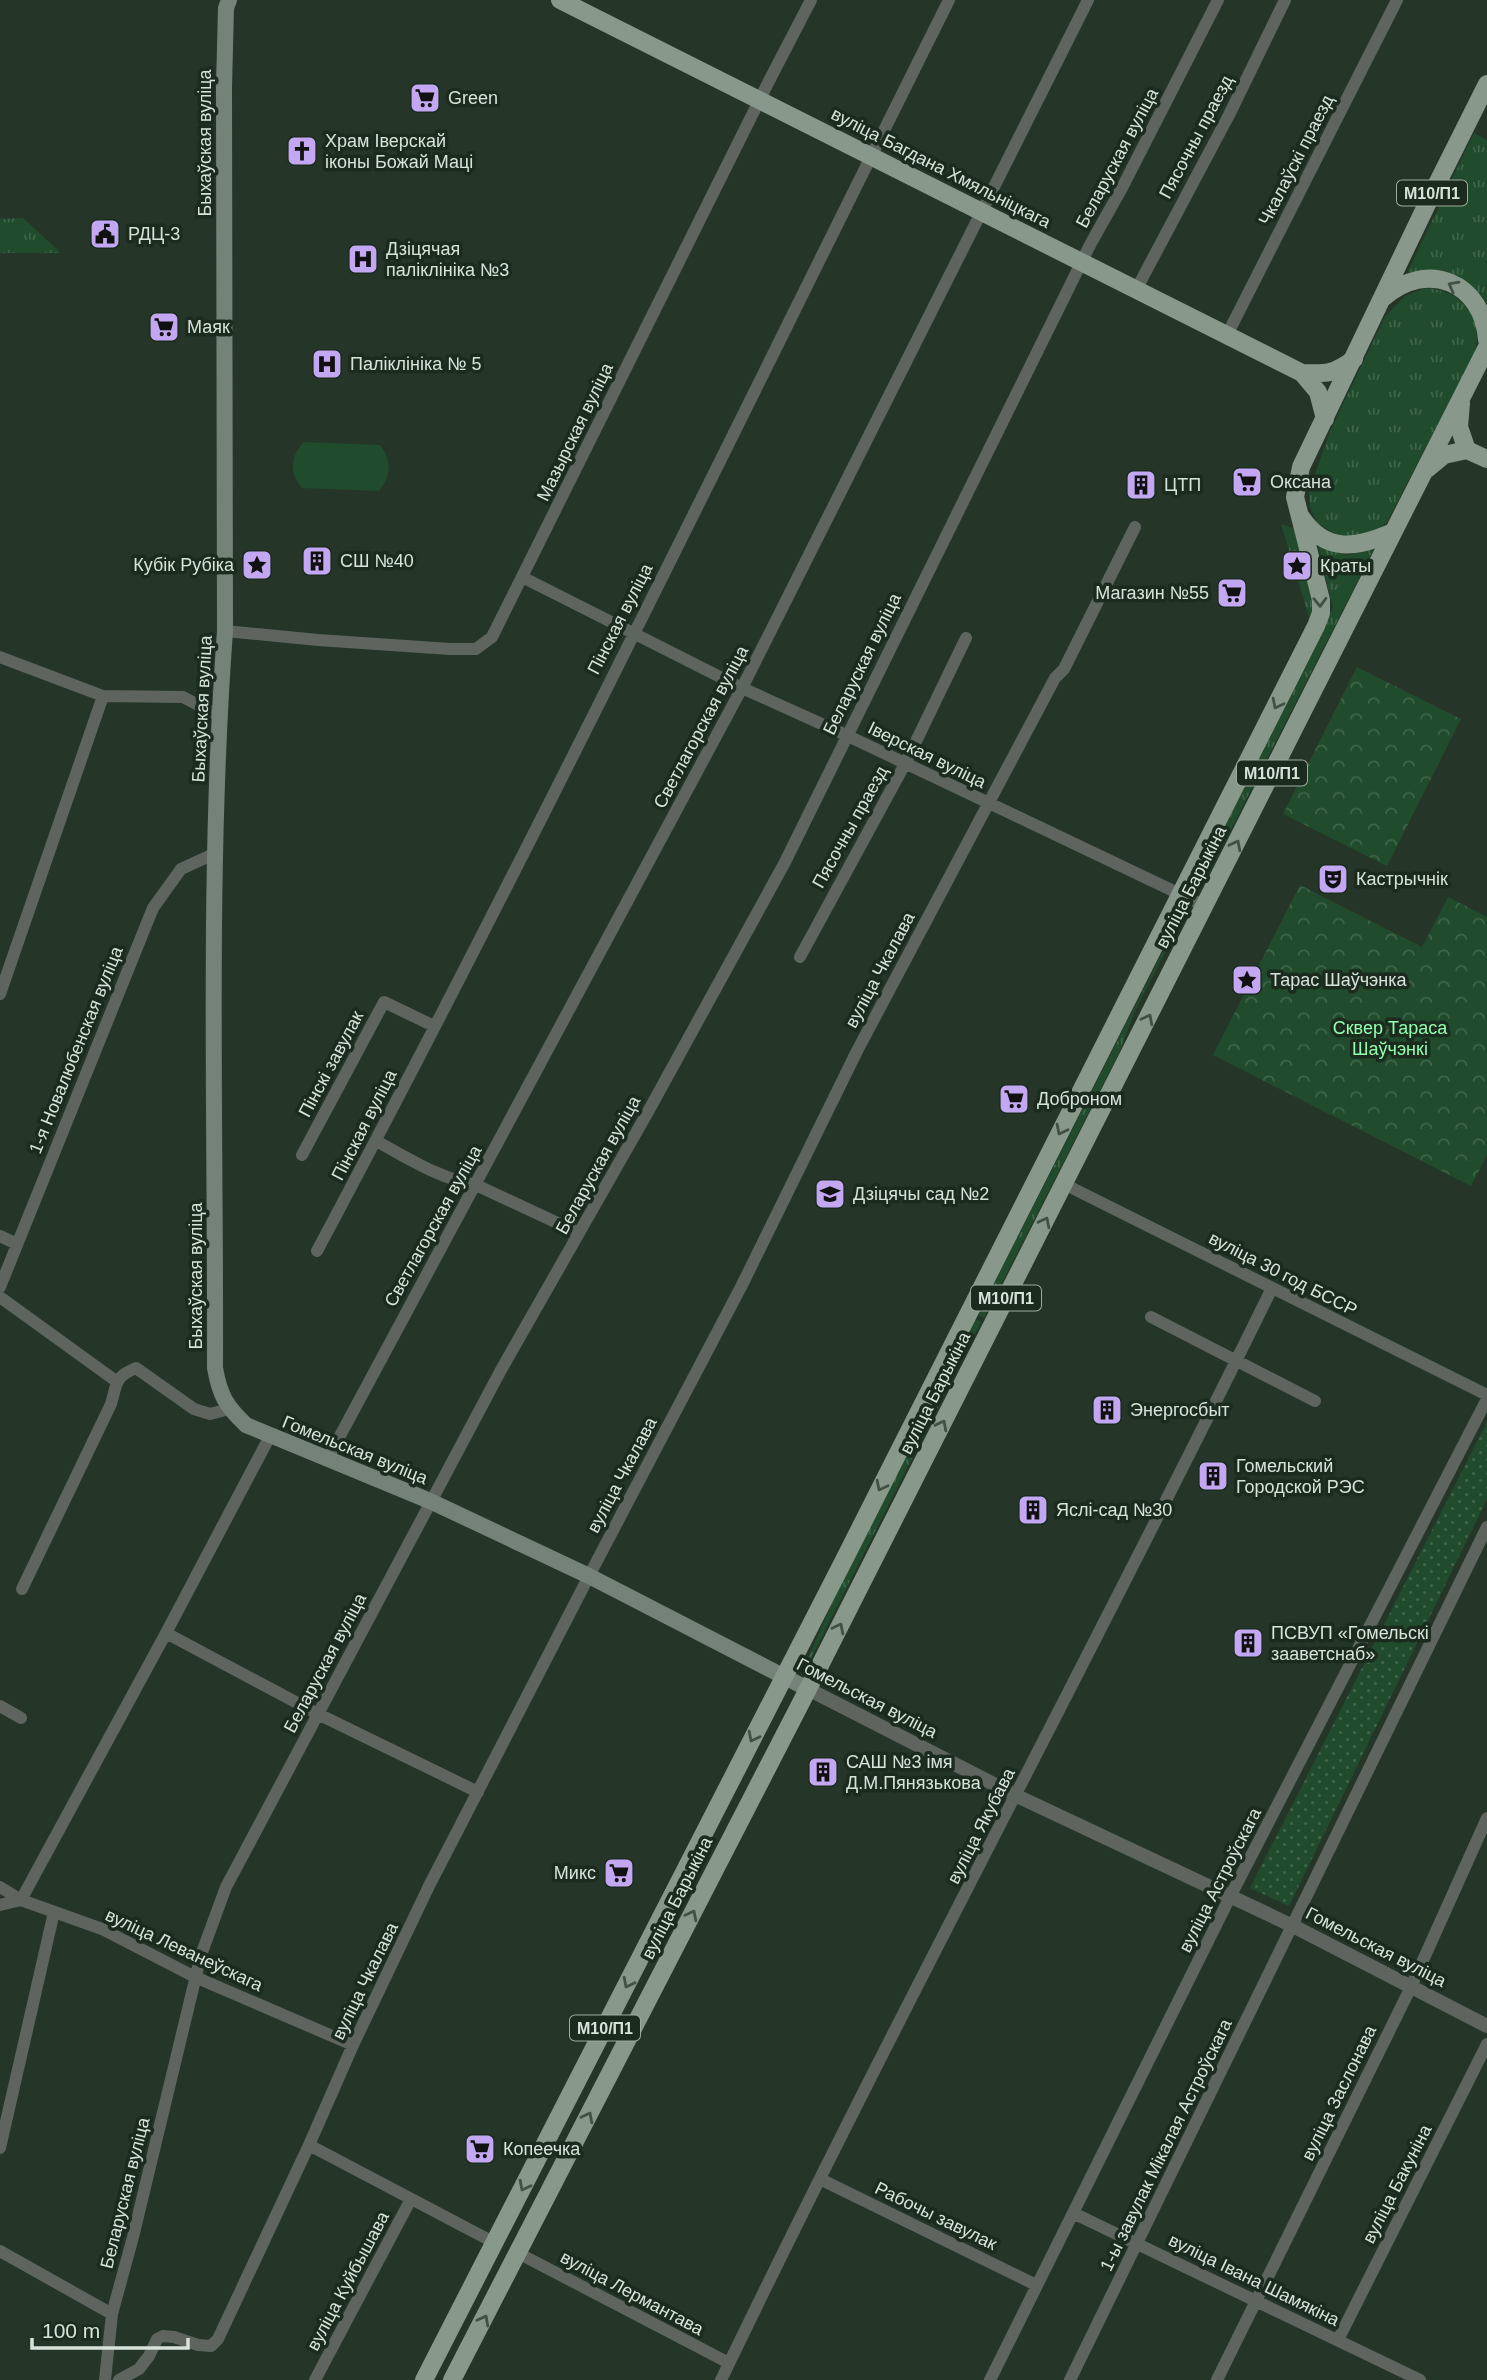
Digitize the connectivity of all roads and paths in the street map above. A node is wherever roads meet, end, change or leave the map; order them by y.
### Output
1 (560, 0) edge
2 (811, 0) edge
3 (949, 0) edge
4 (1088, 0) edge
5 (1218, 0) edge
6 (1286, 0) edge
7 (1397, 0) edge
8 (226, 3) edge
9 (1486, 85) edge
10 (759, 100) junction
11 (1487, 112) edge
12 (870, 156) junction
13 (981, 211) junction
14 (1082, 262) junction
15 (1136, 290) junction
16 (1381, 300) junction
17 (1227, 335) junction
18 (1487, 340) edge
19 (1487, 347) edge
20 (1354, 359) junction
21 (1303, 373) junction
22 (1462, 395) junction
23 (1325, 419) junction
24 (1467, 450) junction
25 (1487, 459) edge
26 (1421, 474) junction
27 (1298, 512) junction
28 (1135, 527) dead end
29 (1393, 532) junction
30 (522, 577) junction
31 (225, 631) junction
32 (633, 634) junction
33 (966, 638) dead end
34 (0, 657) edge
35 (742, 688) junction
36 (103, 696) junction
37 (219, 716) junction
38 (846, 735) junction
39 (905, 764) junction
40 (989, 805) junction
41 (216, 853) junction
42 (1181, 894) junction
43 (1205, 906) junction
44 (800, 957) dead end
45 (0, 994) edge
46 (434, 1026) junction
47 (376, 1141) junction
48 (302, 1154) dead end
49 (1064, 1184) junction
50 (476, 1185) junction
51 (579, 1233) junction
52 (0, 1236) edge
53 (17, 1244) junction
54 (317, 1251) dead end
55 (0, 1287) edge
56 (1272, 1288) junction
57 (0, 1297) edge
58 (1151, 1317) dead end
59 (1237, 1359) junction
60 (116, 1381) junction
61 (1487, 1397) edge
62 (1315, 1401) dead end
63 (229, 1408) junction
64 (270, 1436) junction
65 (327, 1460) junction
66 (430, 1500) junction
67 (1487, 1527) edge
68 (589, 1576) junction
69 (22, 1589) dead end
70 (166, 1633) junction
71 (784, 1676) junction
72 (808, 1689) junction
73 (0, 1706) edge
74 (318, 1714) junction
75 (21, 1718) dead end
76 (478, 1792) junction
77 (1017, 1796) junction
78 (1487, 1818) edge
79 (0, 1886) edge
80 (1230, 1897) junction
81 (21, 1900) junction
82 (0, 1905) edge
83 (54, 1912) junction
84 (1293, 1926) junction
85 (195, 1977) junction
86 (1411, 1987) junction
87 (1487, 2026) edge
88 (354, 2045) junction
89 (1487, 2045) edge
90 (309, 2145) junction
91 (0, 2148) edge
92 (820, 2179) junction
93 (411, 2199) junction
94 (1073, 2213) junction
95 (495, 2243) junction
96 (1138, 2244) junction
97 (0, 2251) edge
98 (518, 2253) junction
99 (1036, 2285) junction
100 (1255, 2302) junction
101 (112, 2314) junction
102 (1338, 2340) junction
103 (729, 2364) junction
104 (106, 2380) edge
105 (119, 2380) edge
106 (315, 2380) edge
107 (424, 2380) edge
108 (452, 2380) edge
109 (721, 2380) edge
110 (990, 2380) edge
111 (1070, 2380) edge
112 (1217, 2380) edge
113 (1420, 2380) edge

1 - 10 main road, вуліца Багдана Хмяльніцкага
2 - 10 street, Мазырская вуліца
3 - 12 street, Пінская вуліца
4 - 13 street, Светлагорская вуліца
5 - 14 street, Беларуская вуліца
6 - 15 street, Пясочны праезд
7 - 17 street, Чкалаўскі праезд
8 - 31 main road, Быхаўская вуліца
9 - 11 main road, М10/П1
9 - 16 main road, М10/П1
10 - 12 main road, вуліца Багдана Хмяльніцкага
10 - 30 street, Мазырская вуліца
12 - 13 main road, вуліца Багдана Хмяльніцкага
12 - 32 street, Пінская вуліца
13 - 14 main road, вуліца Багдана Хмяльніцкага
13 - 35 street, Светлагорская вуліца
14 - 15 main road, вуліца Багдана Хмяльніцкага
14 - 38 street, Беларуская вуліца
15 - 17 main road, вуліца Багдана Хмяльніцкага
18 -> 16 main road
16 - 20 main road, М10/П1
17 - 21 main road, вуліца Багдана Хмяльніцкага
19 - 22 main road, вуліца Барыкіна / М10/П1
20 - 21 main road
20 - 23 main road, М10/П1
21 - 23 main road
22 - 24 main road
22 - 26 main road, вуліца Барыкіна / М10/П1
23 - 27 main road, вуліца Барыкіна / М10/П1
24 - 25 main road
24 - 26 main road
26 - 29 main road, вуліца Барыкіна / М10/П1
27 - 29 main road
27 -> 42 main road, вуліца Барыкіна / М10/П1
28 - 40 street, вуліца Чкалава
43 -> 29 main road, вуліца Барыкіна / М10/П1
30 - 31 street, Мазырская вуліца
30 - 32 street, Іверская вуліца
31 - 37 main road, Быхаўская вуліца
32 - 35 street, Іверская вуліца
32 - 46 street, Пінская вуліца
33 - 39 street, Пясочны праезд
34 - 36 street
35 - 38 street, Іверская вуліца
35 - 50 street, Светлагорская вуліца
36 - 37 street
36 - 45 street
37 - 41 main road, Быхаўская вуліца
38 - 39 street, Іверская вуліца
38 - 51 street, Беларуская вуліца
39 - 40 street, Іверская вуліца
39 - 44 street, Пясочны праезд
40 - 42 street, Іверская вуліца
40 - 68 street, вуліца Чкалава
41 - 53 street, 1-я Новалюбенская вуліца
41 - 63 main road, Быхаўская вуліца
42 - 43 street, Іверская вуліца
42 -> 71 main road, вуліца Барыкіна / М10/П1
49 -> 43 main road, вуліца Барыкіна / М10/П1
46 - 47 street, Пінская вуліца
46 - 48 street, Пінскі завулак
47 - 50 street
47 - 54 street, Пінская вуліца
49 - 56 street, вуліца 30 год БССР
72 -> 49 main road, вуліца Барыкіна / М10/П1
50 - 51 street
50 - 65 street, Светлагорская вуліца
51 - 66 street, Беларуская вуліца
52 - 53 street
53 - 55 street, 1-я Новалюбенская вуліца
56 - 59 street, вуліца Якубава
56 - 61 street, вуліца 30 год БССР
57 - 60 street
58 - 59 street
59 - 62 street
59 - 77 street, вуліца Якубава
60 - 63 street
60 - 69 street
61 - 80 street, вуліца Астроўскага
63 - 64 main road, Гомельская вуліца
64 - 65 main road, Гомельская вуліца
64 - 70 street
65 - 66 main road, Гомельская вуліца
66 - 68 main road, Гомельская вуліца
66 - 74 street, Беларуская вуліца
67 - 84 street
68 - 71 main road, Гомельская вуліца
68 - 76 street, вуліца Чкалава
70 - 74 street
70 - 81 street
71 - 72 main road, Гомельская вуліца
71 -> 95 main road, вуліца Барыкіна / М10/П1
72 - 77 street, Гомельская вуліца
98 -> 72 main road, вуліца Барыкіна / М10/П1
73 - 75 street
74 - 76 street
74 - 85 street, Беларуская вуліца
76 - 88 street, вуліца Чкалава
77 - 80 street, Гомельская вуліца
77 - 92 street, вуліца Якубава
78 - 86 street, вуліца Заслонава
79 - 81 street, вуліца Леванеўскага
80 - 84 street, Гомельская вуліца
80 - 94 street, вуліца Астроўскага
81 - 82 street
81 - 83 street, вуліца Леванеўскага
83 - 85 street, вуліца Леванеўскага
83 - 91 street
84 - 86 street, Гомельская вуліца
84 - 96 street, 1-ы завулак Мікалая Астроўскага
85 - 88 street, вуліца Леванеўскага
85 - 101 street, Беларуская вуліца
86 - 87 street, Гомельская вуліца
86 - 100 street, вуліца Заслонава
88 - 90 street, вуліца Чкалава
89 - 102 street, вуліца Бакуніна
90 - 93 street
90 - 105 street, вуліца Чкалава
92 - 99 street, Рабочы завулак
92 - 103 street, вуліца Якубава
93 - 95 street
93 - 106 street, вуліца Куйбышава
94 - 96 street, вуліца Івана Шамякіна
94 - 99 street, вуліца Астроўскага
95 - 107 main road, вуліца Барыкіна / М10/П1
96 - 100 street, вуліца Івана Шамякіна
96 - 111 street, 1-ы завулак Мікалая Астроўскага
97 - 101 street
98 - 103 street, вуліца Лермантава
108 -> 98 main road, вуліца Барыкіна / М10/П1
99 - 110 street, вуліца Астроўскага
100 - 102 street, вуліца Івана Шамякіна
100 - 112 street, вуліца Заслонава
101 - 104 street, Беларуская вуліца
102 - 113 street, вуліца Івана Шамякіна
103 - 109 street, вуліца Якубава

